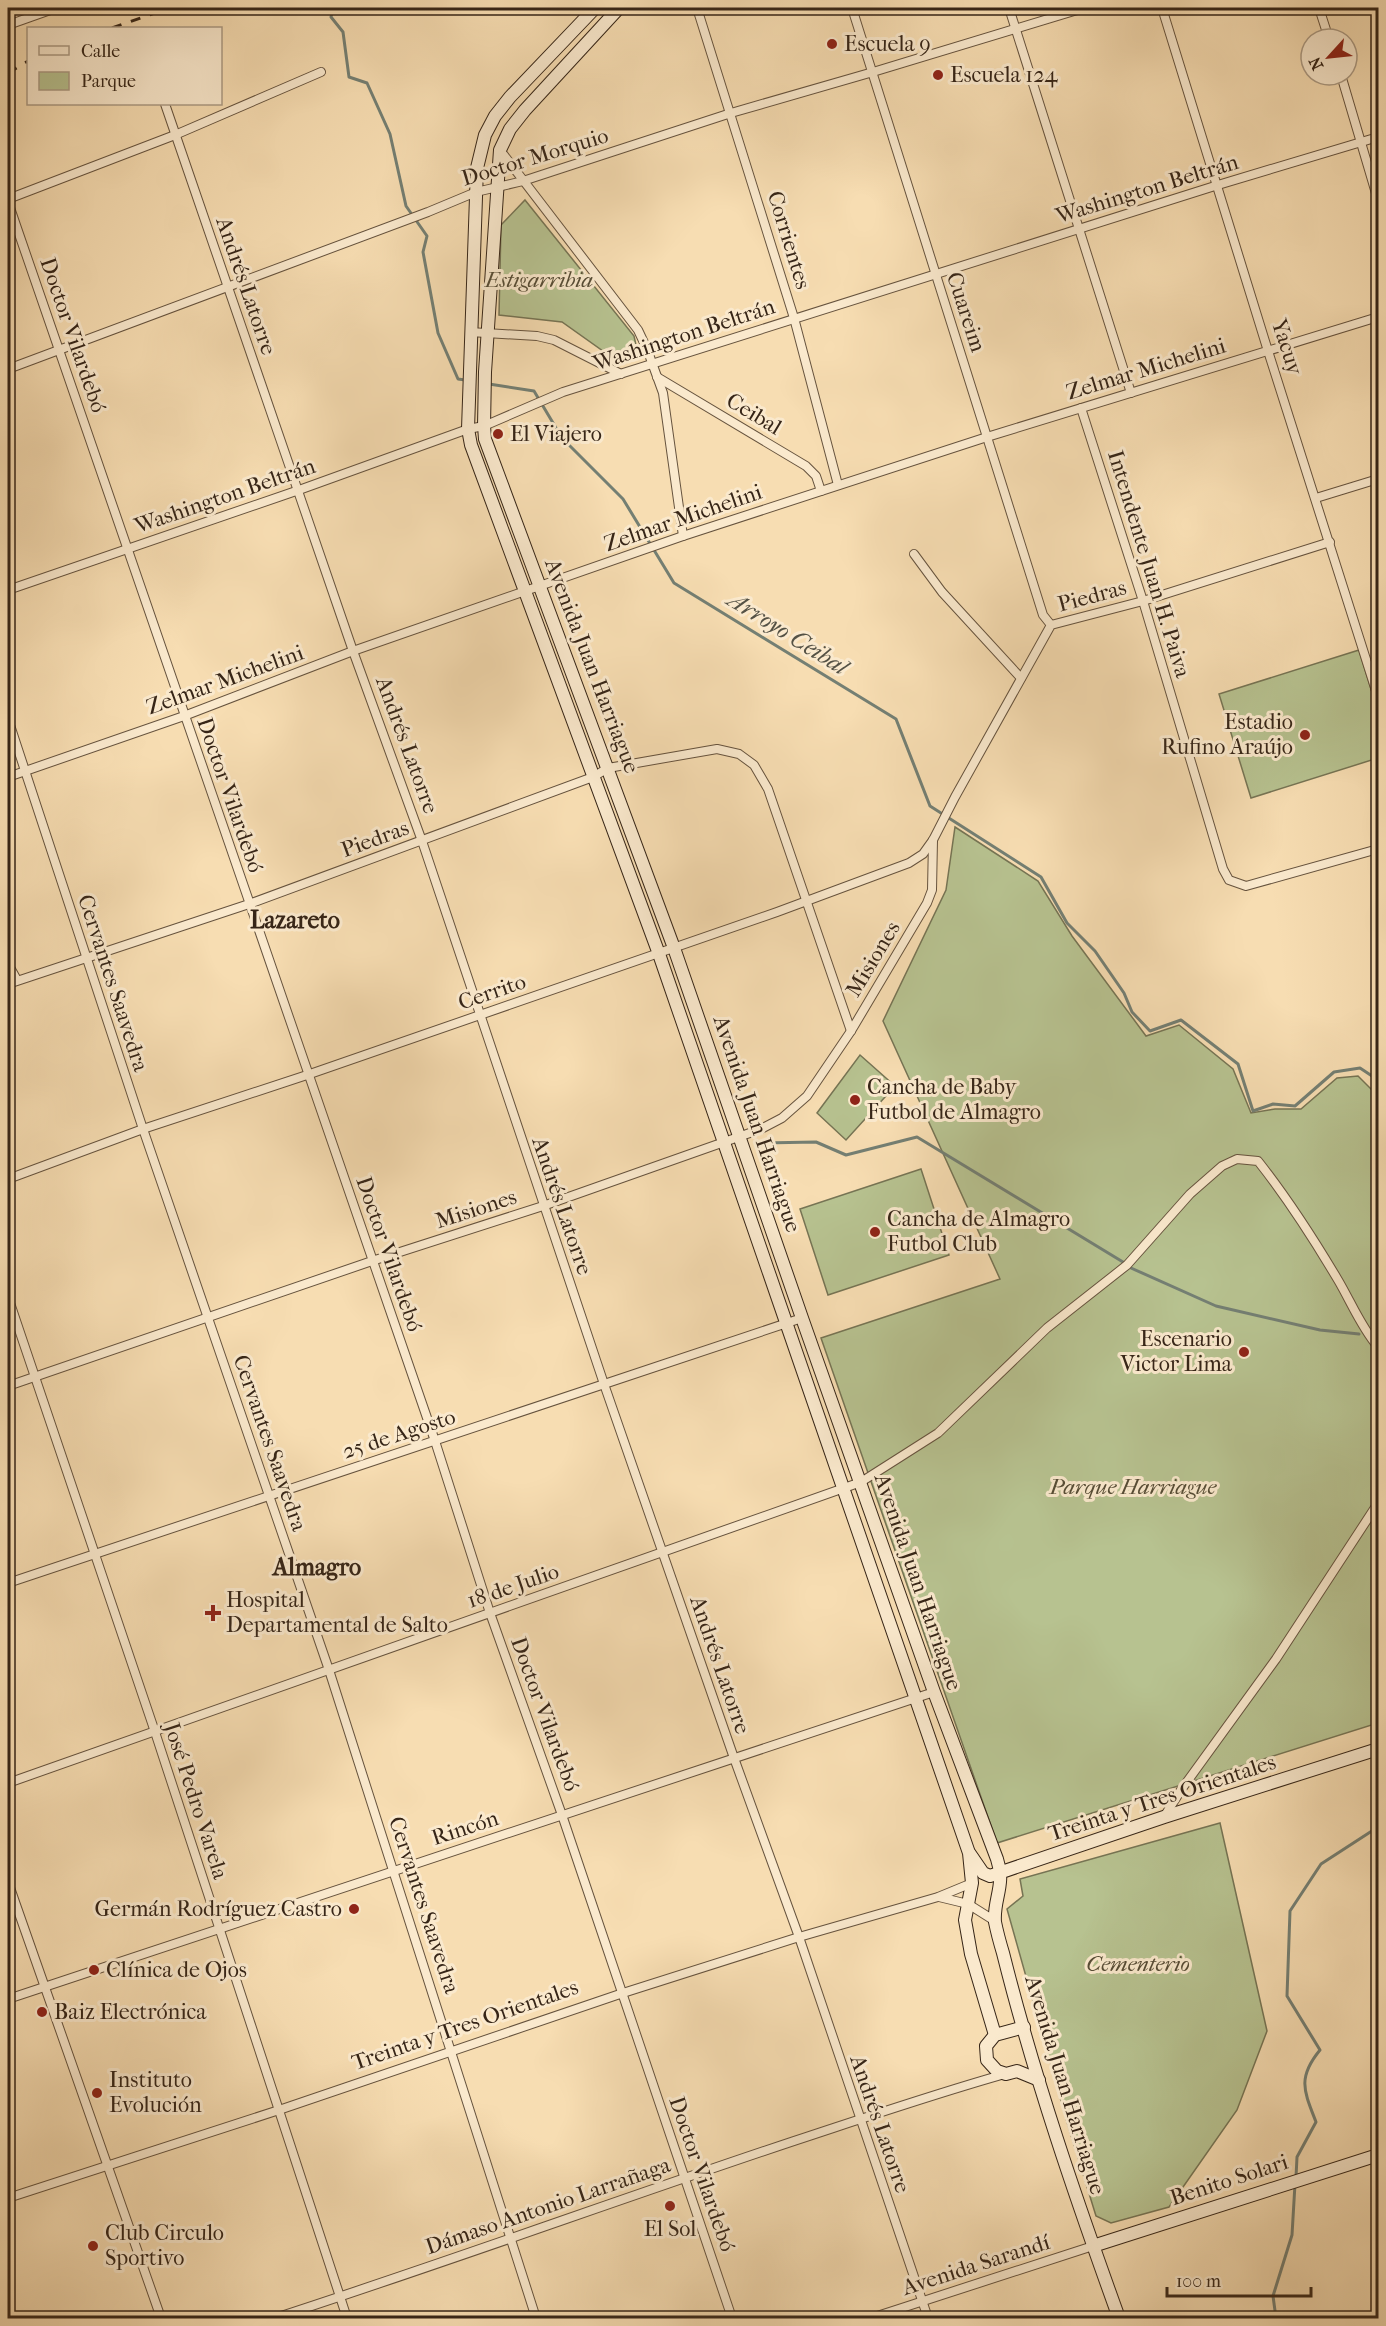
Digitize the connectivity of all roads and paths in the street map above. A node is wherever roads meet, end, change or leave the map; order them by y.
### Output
1 (56, 8) edge
2 (595, 8) edge
3 (619, 8) edge
4 (697, 8) edge
5 (852, 8) edge
6 (1009, 8) edge
7 (1084, 8) edge
8 (1162, 8) edge
9 (1319, 8) edge
10 (8, 25) edge
11 (1325, 27) edge
12 (1016, 30) junction
13 (321, 72) dead end
14 (873, 72) junction
15 (1345, 87) edge
16 (165, 105) edge
17 (731, 113) junction
18 (175, 135) junction
19 (1378, 137) edge
20 (1362, 142) junction
21 (500, 150) junction
22 (523, 181) junction
23 (1218, 185) junction
24 (496, 186) junction
25 (476, 192) junction
26 (1378, 200) edge
27 (8, 201) edge
28 (1080, 229) junction
29 (935, 274) junction
30 (227, 286) junction
31 (1378, 317) edge
32 (794, 318) junction
33 (470, 332) junction
34 (488, 334) junction
35 (60, 350) junction
36 (1268, 351) junction
37 (652, 364) junction
38 (8, 369) edge
39 (621, 374) junction
40 (657, 377) junction
41 (1131, 393) junction
42 (1081, 408) junction
43 (484, 426) junction
44 (468, 429) junction
45 (987, 437) junction
46 (1378, 478) edge
47 (838, 485) junction
48 (299, 490) junction
49 (821, 491) junction
50 (1316, 498) junction
51 (683, 536) junction
52 (1330, 542) junction
53 (128, 548) junction
54 (914, 554) dead end
55 (539, 585) junction
56 (8, 590) edge
57 (524, 591) junction
58 (1143, 601) junction
59 (1051, 625) junction
60 (353, 651) junction
61 (1021, 678) junction
62 (1378, 697) edge
63 (184, 716) junction
64 (8, 719) edge
65 (608, 768) junction
66 (25, 771) junction
67 (8, 777) edge
68 (593, 777) junction
69 (955, 797) joint
70 (933, 840) junction
71 (422, 841) junction
72 (1378, 849) edge
73 (807, 902) junction
74 (249, 904) junction
75 (674, 948) junction
76 (659, 954) junction
77 (86, 958) junction
78 (8, 964) edge
79 (17, 980) junction
80 (8, 984) edge
81 (480, 1014) junction
82 (851, 1031) junction
83 (308, 1075) junction
84 (143, 1129) junction
85 (740, 1137) junction
86 (723, 1142) junction
87 (8, 1179) edge
88 (543, 1206) junction
89 (372, 1261) junction
90 (8, 1297) edge
91 (207, 1317) junction
92 (802, 1318) junction
93 (786, 1323) junction
94 (1378, 1347) edge
95 (35, 1376) junction
96 (604, 1384) junction
97 (8, 1386) edge
98 (435, 1441) junction
99 (861, 1482) junction
100 (842, 1489) junction
101 (269, 1496) junction
102 (1378, 1503) edge
103 (662, 1552) junction
104 (94, 1553) junction
105 (8, 1583) edge
106 (490, 1613) junction
107 (329, 1670) junction
108 (934, 1692) junction
109 (916, 1698) junction
110 (155, 1731) junction
111 (1376, 1750) edge
112 (734, 1758) junction
113 (8, 1783) edge
114 (562, 1815) junction
115 (1164, 1817) junction
116 (969, 1852) junction
117 (997, 1859) junction
118 (394, 1871) junction
119 (1001, 1873) junction
120 (8, 1882) edge
121 (972, 1883) junction
122 (938, 1897) junction
123 (968, 1904) junction
124 (995, 1921) junction
125 (218, 1929) junction
126 (799, 1937) junction
127 (44, 1987) junction
128 (623, 1994) junction
129 (8, 1999) edge
130 (1024, 2027) junction
131 (995, 2035) junction
132 (452, 2051) junction
133 (1032, 2060) junction
134 (1011, 2072) junction
135 (1039, 2080) junction
136 (279, 2110) junction
137 (860, 2120) junction
138 (1378, 2155) edge
139 (107, 2165) junction
140 (683, 2178) junction
141 (8, 2198) edge
142 (511, 2239) junction
143 (1093, 2246) junction
144 (340, 2297) junction
145 (921, 2301) junction
146 (161, 2319) edge
147 (275, 2319) edge
148 (347, 2319) edge
149 (536, 2319) edge
150 (732, 2319) edge
151 (871, 2319) edge
152 (928, 2319) edge
153 (1119, 2319) edge

1 - 10 street
2 - 25 street, Avenida Juan Harriague
3 - 21 street
4 - 17 street, Corrientes
5 - 14 street, Cuareim
6 - 12 street
7 - 12 street, Doctor Morquio
8 - 23 street, Yacuy
9 - 11 street
12 - 14 street, Doctor Morquio
12 - 28 street
13 - 18 street
14 - 17 street, Doctor Morquio
14 - 29 street, Cuareim
15 - 20 street
16 - 18 street, Andrés Latorre
17 - 22 street, Doctor Morquio
17 - 32 street, Corrientes
18 - 27 street
18 - 30 street, Andrés Latorre
19 - 20 street, Washington Beltrán
20 - 23 street, Washington Beltrán
20 - 26 street
21 - 22 street
21 - 24 street, Avenida Juan Harriague
22 - 24 street, Doctor Morquio
22 - 37 street
23 - 28 street, Washington Beltrán
23 - 36 street, Yacuy
24 - 25 street, Doctor Morquio
24 - 34 street, Avenida Juan Harriague
25 - 30 street, Doctor Morquio
25 - 33 street, Avenida Juan Harriague
27 - 35 street, Doctor Vilardebó
28 - 29 street, Washington Beltrán
28 - 41 street
29 - 32 street, Washington Beltrán
29 - 45 street, Cuareim
30 - 35 street, Doctor Morquio
30 - 48 street, Andrés Latorre
31 - 36 street, Zelmar Michelini
32 - 37 street, Washington Beltrán
32 - 47 street, Corrientes
33 - 34 street
33 - 44 street, Avenida Juan Harriague
34 - 39 street
34 - 43 street, Avenida Juan Harriague
35 - 38 street, Doctor Morquio
35 - 53 street, Doctor Vilardebó
36 - 41 street, Zelmar Michelini
36 - 50 street, Yacuy
37 - 39 street, Washington Beltrán
37 - 40 street
39 - 43 street, Washington Beltrán
40 - 49 street, Ceibal
40 - 51 street
41 - 42 street, Zelmar Michelini
42 - 45 street, Zelmar Michelini
42 - 58 street, Intendente Juan H. Paiva
43 - 44 street, Washington Beltrán
43 - 55 street, Avenida Juan Harriague
44 - 48 street, Washington Beltrán
44 - 57 street, Avenida Juan Harriague
45 - 47 street, Zelmar Michelini
45 - 59 street, Cuareim
46 - 50 street
47 - 49 street, Zelmar Michelini
48 - 53 street, Washington Beltrán
48 - 60 street, Andrés Latorre
49 - 51 street, Zelmar Michelini
50 - 52 street, Yacuy
51 - 55 street, Zelmar Michelini
52 - 58 street, Piedras
52 - 62 street, Yacuy
53 - 56 street, Washington Beltrán
53 - 63 street, Doctor Vilardebó
54 - 61 street
55 - 57 street, Zelmar Michelini
55 - 65 street, Avenida Juan Harriague
57 - 60 street, Zelmar Michelini
57 - 68 street, Avenida Juan Harriague
58 - 59 street, Piedras
58 - 72 street, Intendente Juan H. Paiva
59 - 61 street, Piedras
60 - 63 street, Zelmar Michelini
60 - 71 street, Andrés Latorre
61 - 69 street, Piedras
63 - 66 street, Zelmar Michelini
63 - 74 street, Doctor Vilardebó
64 - 66 street, Cervantes Saavedra
65 - 68 street, Piedras
65 - 73 street, Piedras
65 - 75 street, Avenida Juan Harriague
66 - 67 street, Zelmar Michelini
66 - 77 street, Cervantes Saavedra
68 - 71 street, Piedras
68 - 76 street, Avenida Juan Harriague
69 - 70 street, Cerrito
70 - 73 street, Cerrito
70 - 82 street, Misiones
71 - 74 street, Piedras
71 - 81 street, Andrés Latorre
73 - 75 street, Cerrito
73 - 82 street
74 - 77 street, Piedras
74 - 83 street, Doctor Vilardebó
75 - 76 street, Cerrito
75 - 85 street, Avenida Juan Harriague
76 - 81 street, Cerrito
76 - 86 street, Avenida Juan Harriague
77 - 79 street, Piedras
77 - 84 street, Cervantes Saavedra
78 - 79 street
79 - 80 street, Piedras
81 - 83 street, Cerrito
81 - 88 street, Andrés Latorre
82 - 85 street, Misiones
83 - 84 street, Cerrito
83 - 89 street, Doctor Vilardebó
84 - 87 street, Cerrito
84 - 91 street, Cervantes Saavedra
85 - 86 street, Misiones
85 - 92 street, Avenida Juan Harriague
86 - 88 street, Misiones
86 - 93 street, Avenida Juan Harriague
88 - 89 street, Misiones
88 - 96 street, Andrés Latorre
89 - 91 street, Misiones
89 - 98 street, Doctor Vilardebó
90 - 95 street, José Pedro Varela
91 - 95 street, Misiones
91 - 101 street, Cervantes Saavedra
92 - 93 street, 25 de Agosto
92 - 99 street, Avenida Juan Harriague
93 - 96 street, 25 de Agosto
93 - 100 street, Avenida Juan Harriague
94 - 99 street, 18 de Julio
95 - 97 street, Misiones
95 - 104 street, José Pedro Varela
96 - 98 street, 25 de Agosto
96 - 103 street, Andrés Latorre
98 - 101 street, 25 de Agosto
98 - 106 street, Doctor Vilardebó
99 - 100 street, 18 de Julio
99 - 108 street, Avenida Juan Harriague
100 - 103 street, 18 de Julio
100 - 109 street, Avenida Juan Harriague
101 - 104 street, 25 de Agosto
101 - 107 street, Cervantes Saavedra
102 - 115 street
103 - 106 street, 18 de Julio
103 - 112 street, Andrés Latorre
104 - 105 street, 25 de Agosto
104 - 110 street, José Pedro Varela
106 - 107 street, 18 de Julio
106 - 114 street, Doctor Vilardebó
107 - 110 street, 18 de Julio
107 - 118 street, Cervantes Saavedra
108 - 109 street, Rincón
108 - 117 street, Avenida Juan Harriague
109 - 112 street, Rincón
109 - 116 street, Avenida Juan Harriague
110 - 113 street, 18 de Julio
110 - 125 street, José Pedro Varela
111 - 115 street, Treinta y Tres Orientales
112 - 114 street, Rincón
112 - 126 street, Andrés Latorre
114 - 118 street, Rincón
114 - 128 street, Doctor Vilardebó
115 - 119 street, Treinta y Tres Orientales
116 - 117 street
116 - 119 street
116 - 121 street, Avenida Juan Harriague
117 - 119 street, Avenida Juan Harriague
118 - 125 street, Rincón
118 - 132 street, Cervantes Saavedra
119 - 124 street, Avenida Juan Harriague
120 - 127 street
121 - 122 street, Treinta y Tres Orientales
121 - 123 street, Avenida Juan Harriague
122 - 123 street, Treinta y Tres Orientales
122 - 126 street, Treinta y Tres Orientales
123 - 124 street, Treinta y Tres Orientales
123 - 131 street, Avenida Juan Harriague
124 - 130 street, Avenida Juan Harriague
125 - 127 street, Rincón
125 - 136 street, José Pedro Varela
126 - 128 street, Treinta y Tres Orientales
126 - 137 street, Andrés Latorre
127 - 129 street, Rincón
127 - 139 street
128 - 132 street, Treinta y Tres Orientales
128 - 140 street, Doctor Vilardebó
130 - 131 street
130 - 133 street, Avenida Juan Harriague
131 - 134 street
132 - 136 street, Treinta y Tres Orientales
132 - 142 street, Cervantes Saavedra
133 - 134 street
133 - 135 street, Avenida Juan Harriague
134 - 135 street
134 - 137 street, Dámaso Antonio Larrañaga
135 - 143 street, Avenida Juan Harriague
136 - 139 street, Treinta y Tres Orientales
136 - 144 street, José Pedro Varela
137 - 140 street, Dámaso Antonio Larrañaga
137 - 145 street, Andrés Latorre
138 - 143 street, Benito Solari
139 - 141 street, Treinta y Tres Orientales
139 - 146 street
140 - 142 street, Dámaso Antonio Larrañaga
140 - 150 street, Doctor Vilardebó
142 - 144 street, Dámaso Antonio Larrañaga
142 - 149 street, Cervantes Saavedra
143 - 145 street, Avenida Sarandí
143 - 153 street, Avenida Juan Harriague
144 - 147 street, Dámaso Antonio Larrañaga
144 - 148 street, José Pedro Varela
145 - 151 street, Avenida Sarandí
145 - 152 street, Andrés Latorre

